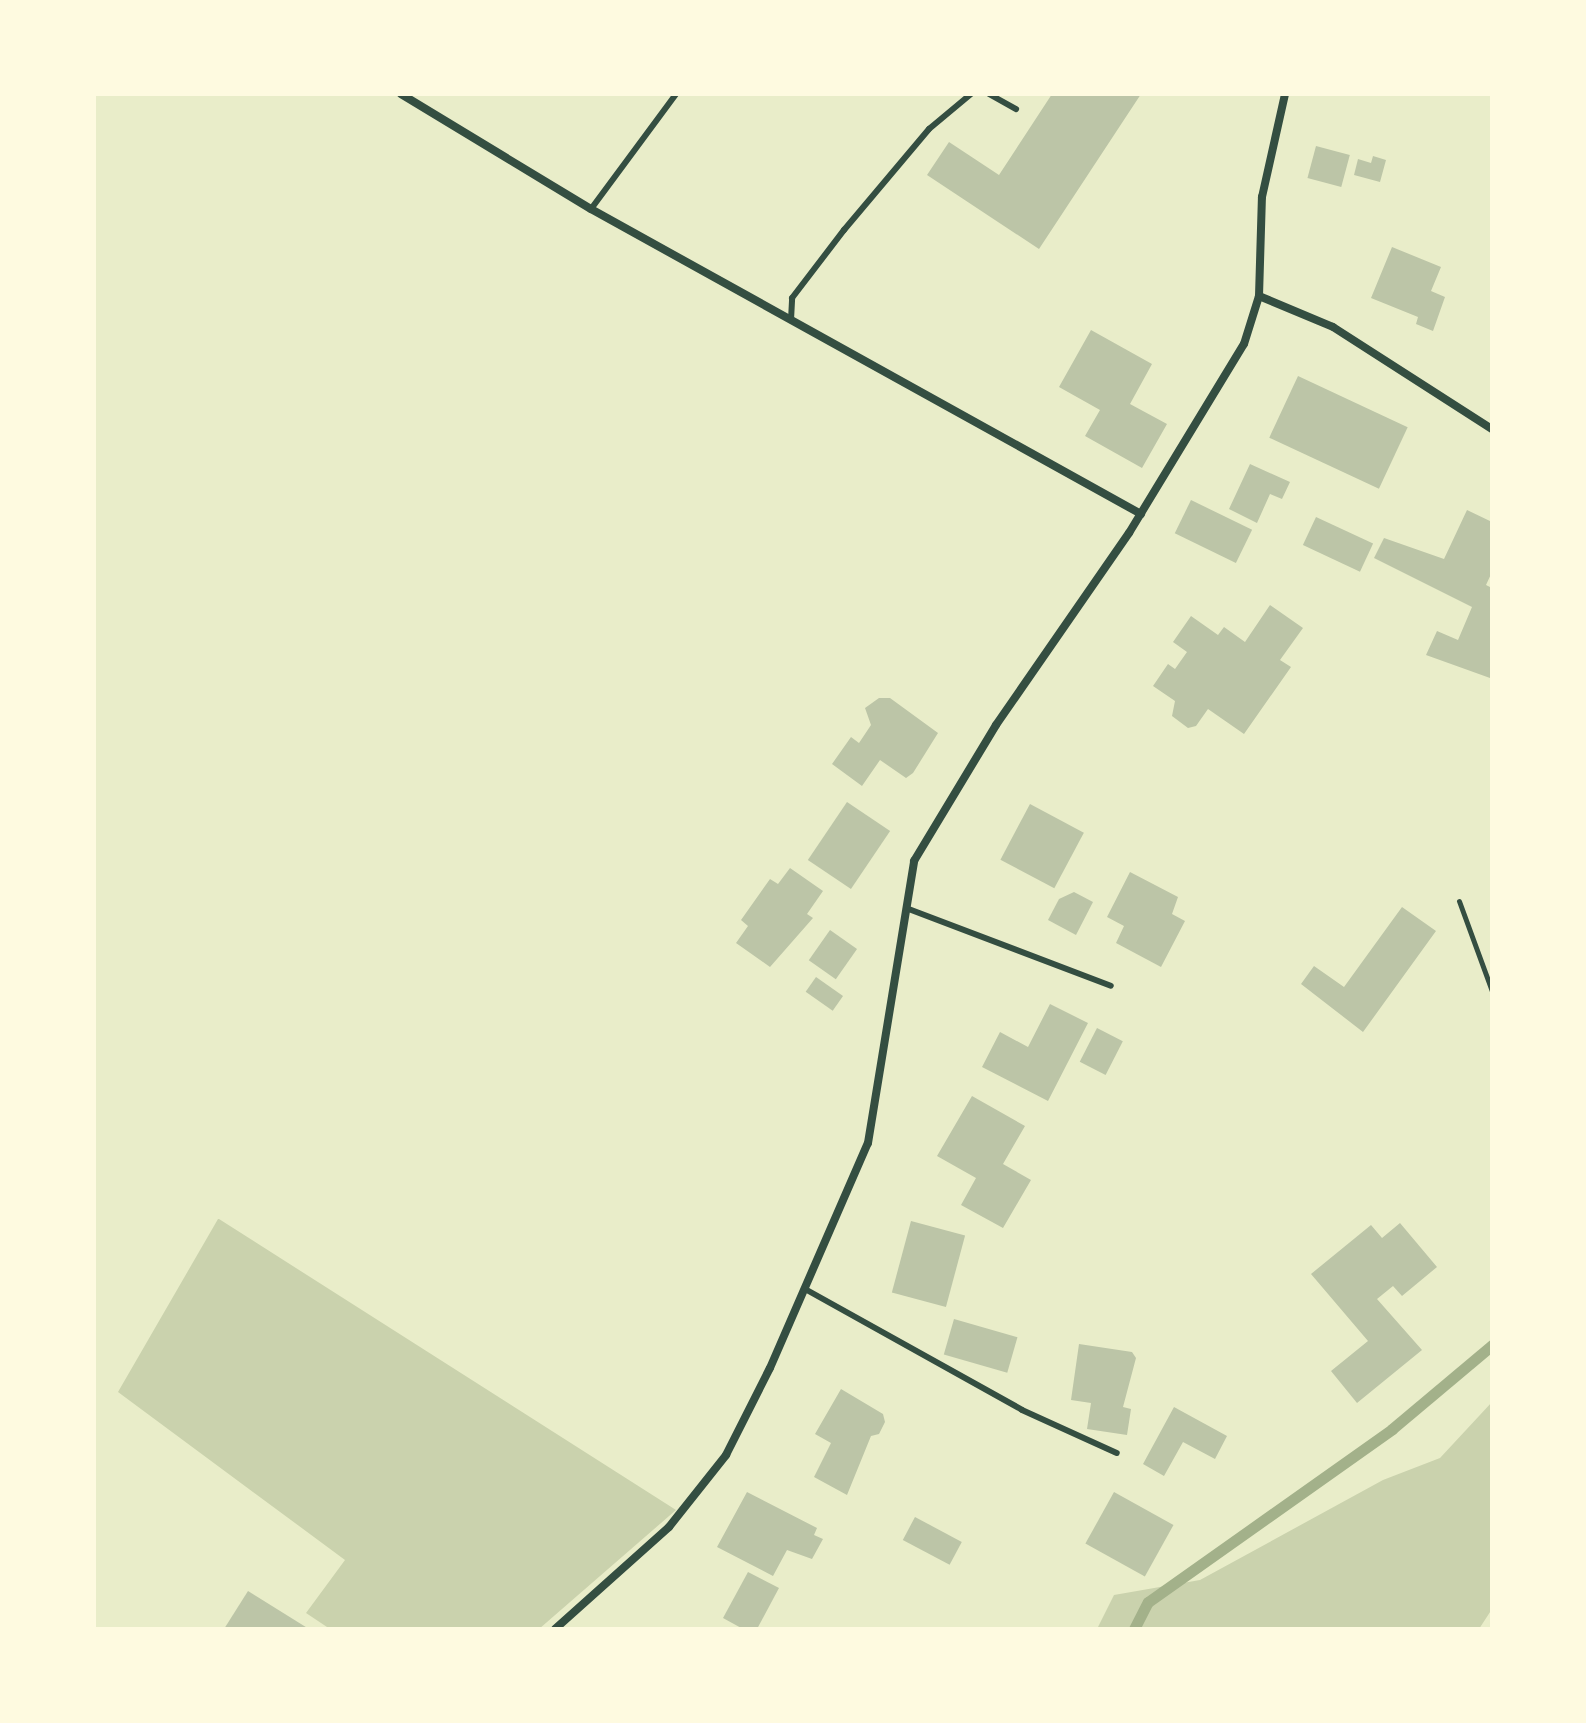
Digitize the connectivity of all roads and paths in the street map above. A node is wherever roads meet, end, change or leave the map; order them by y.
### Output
1 (401, 94) edge
2 (676, 94) edge
3 (971, 94) edge
4 (989, 94) edge
5 (1285, 94) edge
6 (1016, 109) dead end
7 (591, 209) junction
8 (1259, 296) junction
9 (791, 320) junction
10 (1492, 429) edge
11 (1141, 514) junction
12 (1459, 901) dead end
13 (906, 908) junction
14 (1111, 986) dead end
15 (1492, 991) edge
16 (805, 1289) junction
17 (1117, 1453) dead end
18 (555, 1629) edge

1 - 7 street
2 - 7 lane
3 - 9 lane
4 - 6 lane
5 - 8 street
7 - 9 street
8 - 10 street
8 - 11 street
9 - 11 street
11 - 13 street
12 - 15 path
13 - 14 lane
13 - 16 street
16 - 17 lane
16 - 18 street

